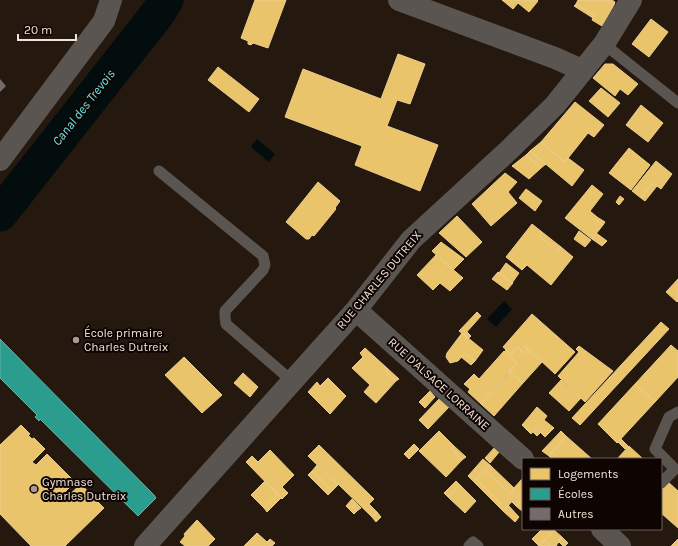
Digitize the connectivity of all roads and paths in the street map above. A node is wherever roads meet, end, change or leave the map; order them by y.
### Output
1 (111, 0) edge
2 (399, 0) edge
3 (631, 0) edge
4 (604, 44) junction
5 (582, 70) junction
6 (678, 103) edge
7 (0, 160) edge
8 (159, 171) dead end
9 (356, 310) junction
10 (292, 381) junction
11 (678, 412) edge
12 (522, 458) edge
13 (676, 471) edge
14 (662, 483) edge
15 (146, 546) edge
16 (469, 546) edge
17 (478, 546) edge

1 - 7 street
2 - 5 street
3 - 4 street, RUE CHARLES DUTREIX
4 - 5 street, RUE CHARLES DUTREIX
4 - 6 lane
5 - 9 street, RUE CHARLES DUTREIX
8 - 10 lane
9 - 10 street, RUE CHARLES DUTREIX
9 - 12 street, RUE D'ALSACE LORRAINE
10 - 15 street, RUE CHARLES DUTREIX
11 - 13 lane
13 - 14 lane
16 - 17 lane

